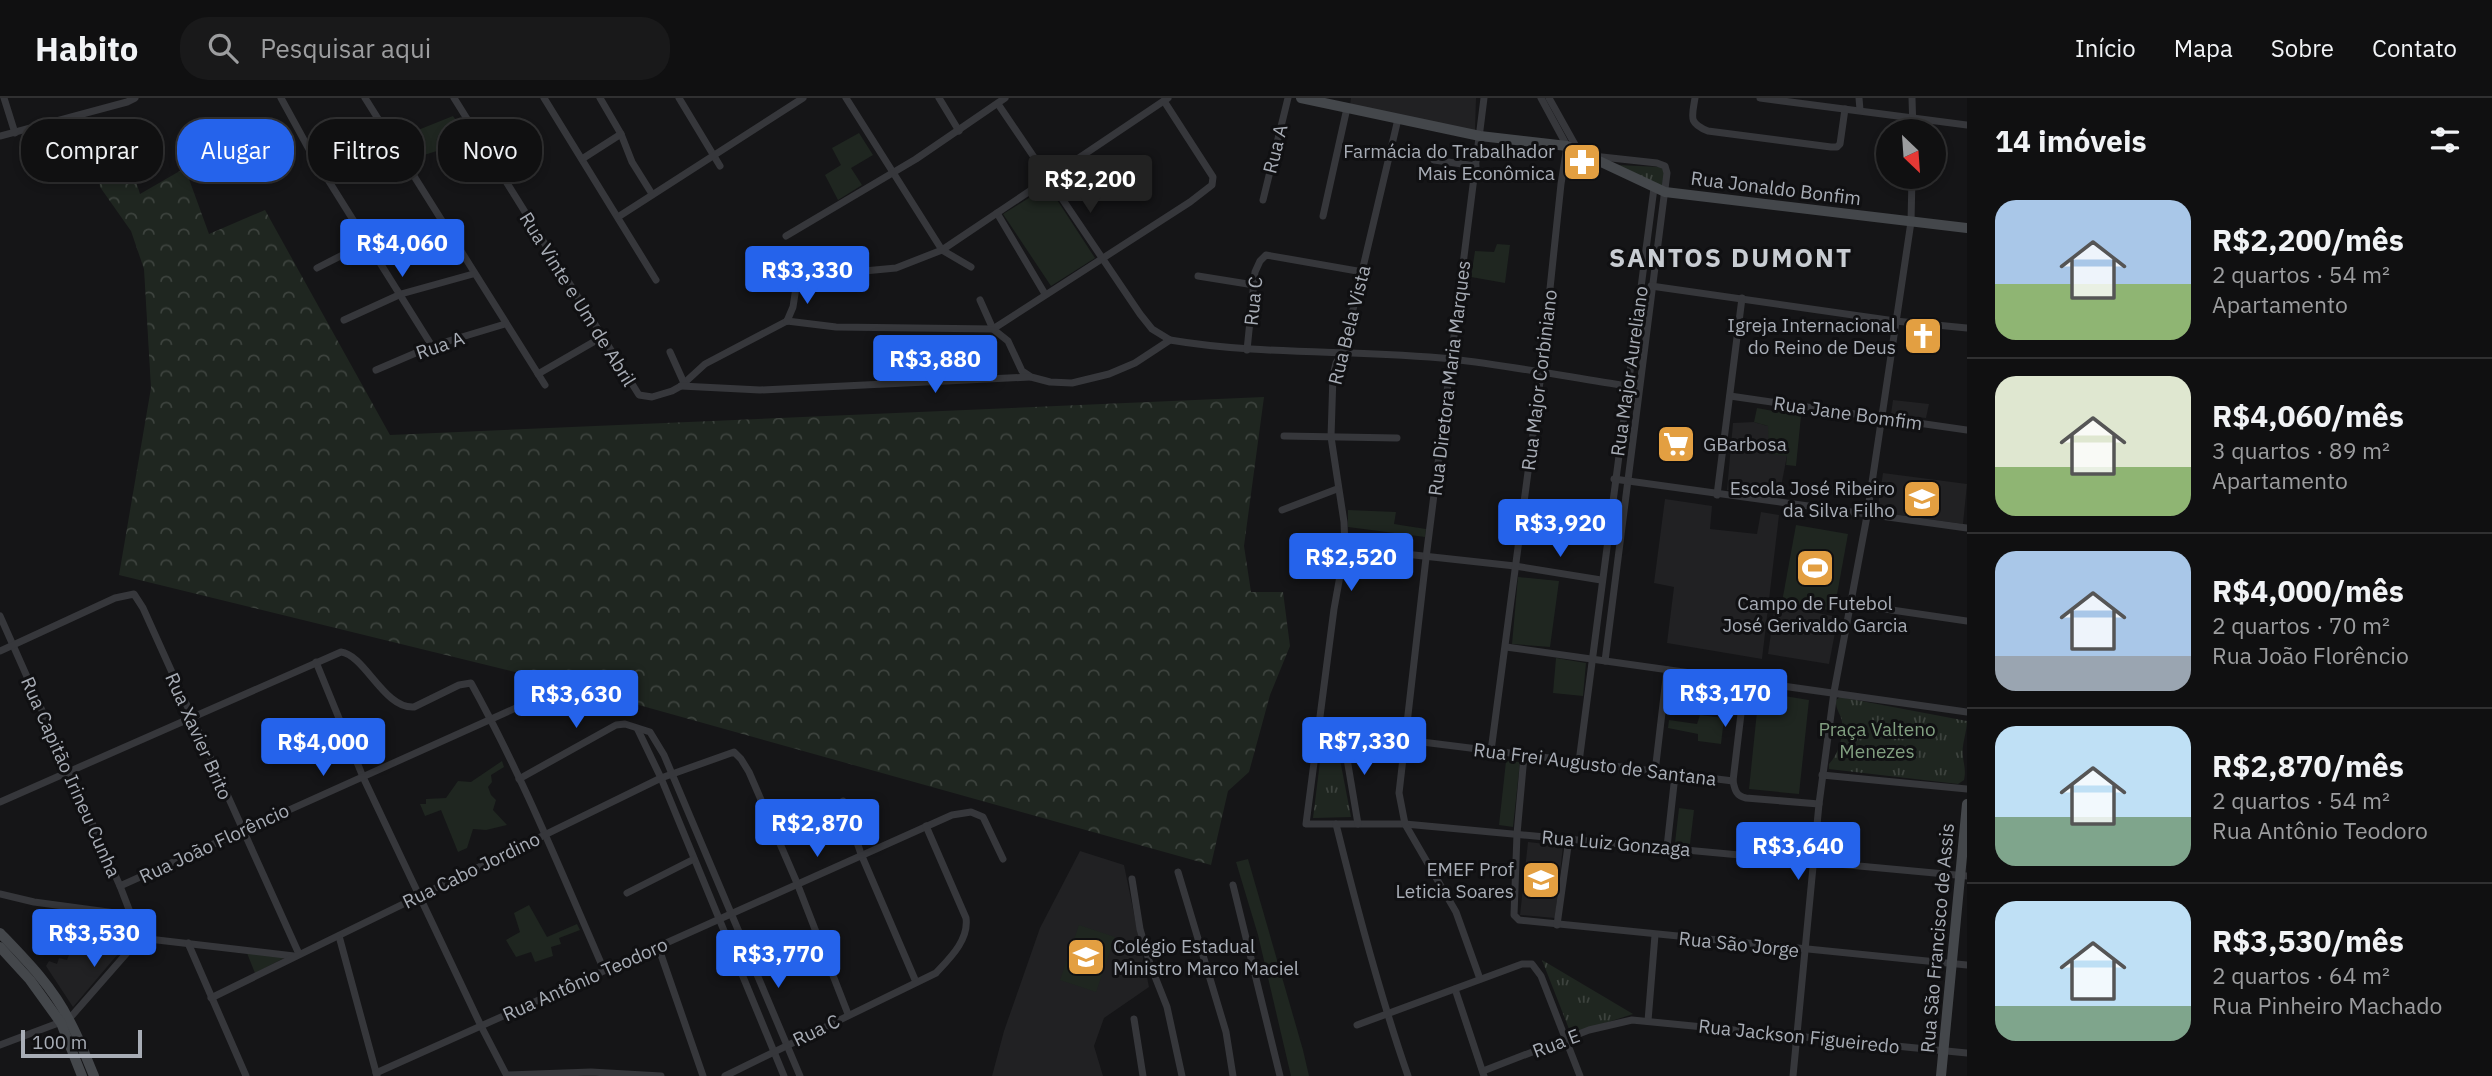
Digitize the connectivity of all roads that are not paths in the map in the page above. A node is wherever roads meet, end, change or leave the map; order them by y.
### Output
1 (4, 98) edge
2 (118, 98) edge
3 (281, 98) edge
4 (365, 98) edge
5 (454, 98) edge
6 (544, 98) edge
7 (600, 98) edge
8 (680, 98) edge
9 (803, 98) edge
10 (846, 98) edge
11 (939, 98) edge
12 (1005, 98) edge
13 (1288, 98) edge
14 (1301, 98) edge
15 (1484, 98) edge
16 (1541, 98) edge
17 (1549, 98) edge
18 (1695, 98) edge
19 (1760, 98) edge
20 (1859, 98) edge
21 (1912, 98) edge
22 (132, 99) edge
23 (1166, 100) edge
24 (998, 104) junction
25 (1347, 108) junction
26 (1845, 108) junction
27 (1860, 110) junction
28 (1913, 117) junction
29 (1398, 119) junction
30 (1967, 125) edge
31 (959, 131) junction
32 (15, 133) junction
33 (621, 134) junction
34 (0, 136) edge
35 (1480, 136) junction
36 (1567, 146) junction
37 (1578, 150) junction
38 (714, 155) junction
39 (1590, 156) junction
40 (582, 159) junction
41 (1434, 159) dead end
42 (720, 166) dead end
43 (1476, 166) junction
44 (894, 173) junction
45 (1050, 179) junction
46 (1654, 188) junction
47 (1912, 189) edge
48 (1665, 192) junction
49 (652, 194) junction
50 (1263, 200) dead end
51 (997, 214) junction
52 (618, 216) junction
53 (1323, 216) dead end
54 (442, 222) junction
55 (1911, 222) junction
56 (1967, 228) edge
57 (786, 236) dead end
58 (368, 242) junction
59 (942, 250) junction
60 (1102, 259) junction
61 (971, 267) dead end
62 (317, 268) dead end
63 (1363, 272) junction
64 (473, 274) junction
65 (1198, 276) dead end
66 (656, 280) dead end
67 (1254, 285) junction
68 (1651, 286) junction
69 (401, 294) junction
70 (1045, 294) junction
71 (1742, 298) junction
72 (980, 300) dead end
73 (344, 320) dead end
74 (787, 321) junction
75 (1895, 321) junction
76 (505, 324) junction
77 (1967, 328) edge
78 (993, 329) junction
79 (601, 337) junction
80 (1170, 340) junction
81 (432, 346) junction
82 (1247, 350) junction
83 (670, 352) dead end
84 (1343, 352) junction
85 (1452, 359) junction
86 (376, 370) dead end
87 (538, 373) junction
88 (1541, 374) junction
89 (1031, 377) junction
90 (545, 385) dead end
91 (682, 385) junction
92 (1627, 386) junction
93 (1730, 396) junction
94 (1880, 418) junction
95 (1967, 430) edge
96 (1284, 436) dead end
97 (1331, 437) junction
98 (1397, 438) dead end
99 (1614, 479) junction
100 (1628, 481) junction
101 (1337, 489) junction
102 (1717, 495) junction
103 (1282, 510) dead end
104 (1867, 516) junction
105 (1967, 528) edge
106 (1304, 543) dead end
107 (1345, 548) junction
108 (1426, 558) junction
109 (1515, 566) junction
110 (1601, 580) junction
111 (1851, 604) junction
112 (0, 616) edge
113 (1967, 621) edge
114 (12, 645) junction
115 (1506, 647) junction
116 (0, 651) edge
117 (1591, 659) junction
118 (316, 662) junction
119 (1605, 662) junction
120 (1667, 670) junction
121 (1745, 680) junction
122 (1833, 692) junction
123 (538, 698) dead end
124 (1967, 712) edge
125 (190, 717) junction
126 (491, 719) junction
127 (638, 730) junction
128 (1319, 731) junction
129 (1343, 735) junction
130 (1406, 740) junction
131 (1491, 751) junction
132 (1524, 756) junction
133 (1578, 762) junction
134 (68, 772) junction
135 (1655, 772) junction
136 (672, 773) junction
137 (1675, 775) junction
138 (1822, 775) junction
139 (363, 776) junction
140 (661, 778) junction
141 (519, 779) junction
142 (1733, 781) junction
143 (1967, 789) edge
144 (842, 801) dead end
145 (0, 802) edge
146 (1819, 804) junction
147 (1967, 804) edge
148 (1306, 824) joint
149 (1336, 824) junction
150 (1358, 824) junction
151 (1405, 824) junction
152 (926, 827) junction
153 (242, 831) junction
154 (545, 834) junction
155 (1517, 834) junction
156 (1569, 839) junction
157 (1667, 847) junction
158 (861, 854) junction
159 (694, 859) junction
160 (1003, 859) dead end
161 (1814, 861) junction
162 (1178, 872) dead end
163 (1964, 876) edge
164 (1132, 879) dead end
165 (797, 883) junction
166 (1233, 885) dead end
167 (120, 886) junction
168 (627, 893) dead end
169 (0, 894) edge
170 (418, 895) junction
171 (731, 914) junction
172 (130, 915) junction
173 (719, 919) junction
174 (1557, 925) junction
175 (0, 933) edge
176 (1655, 935) junction
177 (339, 936) junction
178 (140, 938) junction
179 (188, 943) junction
180 (658, 946) junction
181 (0, 947) edge
182 (1805, 950) junction
183 (297, 955) junction
184 (1953, 964) junction
185 (1967, 965) edge
186 (604, 971) junction
187 (1480, 979) junction
188 (916, 982) junction
189 (761, 985) junction
190 (1455, 989) junction
191 (749, 990) junction
192 (211, 998) junction
193 (848, 1014) junction
194 (1387, 1015) junction
195 (1134, 1019) dead end
196 (1632, 1020) joint
197 (65, 1021) junction
198 (1648, 1021) junction
199 (1357, 1025) dead end
200 (481, 1026) junction
201 (1797, 1036) junction
202 (1566, 1039) junction
203 (0, 1045) edge
204 (787, 1045) junction
205 (1944, 1050) junction
206 (773, 1051) junction
207 (1967, 1053) edge
208 (1483, 1074) edge
209 (376, 1075) edge
210 (507, 1075) edge
211 (82, 1076) edge
212 (94, 1076) edge
213 (246, 1076) edge
214 (661, 1076) edge
215 (703, 1076) edge
216 (725, 1076) edge
217 (784, 1076) edge
218 (800, 1076) edge
219 (1143, 1076) edge
220 (1182, 1076) edge
221 (1233, 1076) edge
222 (1280, 1076) edge
223 (1408, 1076) edge
224 (1580, 1076) edge
225 (1793, 1076) edge
226 (1941, 1076) edge

1 - 32 street
2 - 22 street
3 - 58 street
4 - 54 street
5 - 79 street, Rua Vinte e Um de Abril
6 - 40 street
7 - 33 street
8 - 38 street
9 - 38 street
10 - 44 street
11 - 31 street
12 - 24 street
13 - 50 street, Rua A
14 - 25 street, Rua Jonaldo Bonfim
15 - 35 street, Rua Diretora Maria Marques
16 - 36 street
17 - 37 street
18 - 26 street
19 - 26 street
20 - 27 street
21 - 28 street
22 - 32 street
23 - 45 street
23 - 60 street
24 - 31 street
24 - 45 street
25 - 29 street, Rua Jonaldo Bonfim
25 - 53 street
26 - 27 street
27 - 28 street
28 - 30 street
29 - 35 street, Rua Jonaldo Bonfim
29 - 63 street, Rua Bela Vista
31 - 44 street
32 - 34 street
33 - 40 street
33 - 49 street
35 - 36 street, Rua Jonaldo Bonfim
35 - 43 street, Rua Diretora Maria Marques
36 - 37 street, Rua Jonaldo Bonfim
36 - 88 street, Rua Major Corbiniano
37 - 39 street, Rua Jonaldo Bonfim
38 - 42 street
38 - 49 street
39 - 46 street, Rua Jonaldo Bonfim
39 - 48 street, Rua Major Aureliano
40 - 52 street
41 - 43 street
43 - 85 street, Rua Diretora Maria Marques
44 - 57 street
44 - 59 street
45 - 51 street
45 - 60 street
46 - 48 street, Rua Jonaldo Bonfim
46 - 92 street, Rua Major Aureliano
47 - 55 street
48 - 55 street, Rua Jonaldo Bonfim
48 - 68 street, Rua Major Aureliano
49 - 52 street
51 - 59 street
51 - 70 street
52 - 66 street
54 - 58 street
54 - 64 street
55 - 56 street, Rua Jonaldo Bonfim
55 - 75 street
58 - 62 street
58 - 69 street
59 - 61 street
59 - 74 street
60 - 70 street
60 - 80 street
63 - 67 street, Rua C
63 - 84 street, Rua Bela Vista
64 - 69 street
64 - 76 street
65 - 67 street
67 - 82 street, Rua C
68 - 71 street
68 - 100 street, Rua Major Aureliano
69 - 73 street
69 - 81 street
70 - 78 street
71 - 75 street
71 - 93 street
72 - 78 street
74 - 78 street
74 - 91 street
75 - 77 street
75 - 94 street
76 - 81 street, Rua A
76 - 87 street
78 - 89 street
79 - 87 street
79 - 91 street, Rua Vinte e Um de Abril
80 - 82 street
80 - 89 street
81 - 86 street, Rua A
82 - 84 street
83 - 91 street
84 - 85 street
84 - 97 street, Rua Bela Vista
85 - 88 street
85 - 108 street, Rua Diretora Maria Marques
87 - 90 street
88 - 92 street
88 - 109 street, Rua Major Corbiniano
89 - 91 street
92 - 99 street, Rua Major Aureliano
93 - 94 street, Rua Jane Bomfim
93 - 102 street
94 - 95 street, Rua Jane Bomfim
94 - 104 street
96 - 97 street
97 - 98 street
97 - 101 street, Rua Bela Vista
99 - 100 street
99 - 110 street, Rua Major Aureliano
100 - 102 street
100 - 119 street, Rua Major Aureliano
101 - 103 street
101 - 107 street, Rua Bela Vista
102 - 104 street
104 - 105 street
104 - 111 street
106 - 107 street
107 - 108 street
107 - 128 street, Rua Bela Vista
108 - 109 street
108 - 130 street, Rua Diretora Maria Marques
109 - 110 street
109 - 115 street, Rua Major Corbiniano
110 - 117 street, Rua Major Aureliano
111 - 113 street
111 - 122 street
112 - 114 street, Rua Capitão Irineu Cunha
114 - 116 street
114 - 125 street, Rua Xavier Brito
114 - 134 street, Rua Capitão Irineu Cunha
115 - 117 street
115 - 131 street, Rua Major Corbiniano
117 - 119 street
117 - 133 street, Rua Major Aureliano
118 - 125 street
118 - 126 street
118 - 139 street
119 - 120 street
120 - 121 street
120 - 135 street
121 - 122 street
121 - 142 street
122 - 124 street
122 - 138 street
123 - 126 street, Rua João Florêncio
125 - 134 street
125 - 153 street, Rua Xavier Brito
126 - 139 street, Rua João Florêncio
126 - 141 street
127 - 136 street
127 - 140 street
127 - 141 street
128 - 129 street, Rua Frei Augusto de Santana
128 - 148 street, Rua Bela Vista
129 - 130 street, Rua Frei Augusto de Santana
129 - 150 street
130 - 131 street, Rua Frei Augusto de Santana
130 - 151 street, Rua Diretora Maria Marques
131 - 132 street, Rua Frei Augusto de Santana
132 - 133 street, Rua Frei Augusto de Santana
132 - 155 street
133 - 135 street, Rua Frei Augusto de Santana
134 - 145 street
134 - 167 street, Rua Capitão Irineu Cunha
135 - 137 street, Rua Frei Augusto de Santana
136 - 140 street, Rua Cabo Jordino
136 - 165 street, Rua Cabo Jordino
136 - 171 street
137 - 142 street, Rua Frei Augusto de Santana
137 - 157 street
138 - 143 street
138 - 146 street
139 - 153 street, Rua João Florêncio
139 - 170 street
140 - 154 street, Rua Cabo Jordino
140 - 159 street
141 - 154 street
142 - 146 street, Rua Frei Augusto de Santana
144 - 158 street
146 - 161 street
147 - 163 street, Rua São Francisco de Assis
148 - 149 street, Rua Luiz Gonzaga
149 - 150 street, Rua Luiz Gonzaga
149 - 194 street
150 - 151 street, Rua Luiz Gonzaga
151 - 155 street, Rua Luiz Gonzaga
151 - 187 street
152 - 158 street, Rua Antônio Teodoro
152 - 160 street, Rua Antônio Teodoro
152 - 188 street, Rua C
153 - 167 street, Rua João Florêncio
153 - 183 street, Rua Xavier Brito
154 - 170 street, Rua Cabo Jordino
154 - 186 street
155 - 156 street, Rua Luiz Gonzaga
155 - 174 street, Rua São Jorge
156 - 157 street, Rua Luiz Gonzaga
156 - 174 street
157 - 161 street, Rua Luiz Gonzaga
158 - 165 street, Rua Antônio Teodoro
158 - 188 street
159 - 168 street
159 - 173 street
161 - 163 street, Rua Luiz Gonzaga
161 - 182 street
162 - 221 street
163 - 184 street, Rua São Francisco de Assis
164 - 220 street
165 - 171 street, Rua Antônio Teodoro
165 - 193 street
166 - 222 street
167 - 172 street, Rua Capitão Irineu Cunha
169 - 172 street
170 - 177 street, Rua Cabo Jordino
170 - 200 street
171 - 173 street, Rua Antônio Teodoro
171 - 189 street
172 - 178 street, Rua Capitão Irineu Cunha
173 - 180 street, Rua Antônio Teodoro
173 - 191 street
174 - 176 street, Rua São Jorge
175 - 197 street
176 - 182 street, Rua São Jorge
176 - 198 street
177 - 183 street, Rua Cabo Jordino
177 - 209 street
178 - 179 street
178 - 197 street
179 - 183 street
179 - 192 street
180 - 186 street, Rua Antônio Teodoro
180 - 215 street
181 - 197 street
182 - 184 street, Rua São Jorge
182 - 201 street
183 - 192 street, Rua Cabo Jordino
184 - 185 street, Rua São Jorge
184 - 205 street, Rua São Francisco de Assis
186 - 200 street, Rua Antônio Teodoro
187 - 190 street
187 - 202 street
188 - 193 street, Rua C
189 - 191 street
189 - 204 street
190 - 194 street
190 - 208 street
191 - 206 street
192 - 213 street
193 - 204 street, Rua C
194 - 199 street
194 - 223 street
195 - 219 street
196 - 198 street, Rua Jackson Figueiredo
196 - 202 street, Rua E
197 - 203 street
197 - 211 street
197 - 212 street
198 - 201 street, Rua Jackson Figueiredo
200 - 209 street, Rua Antônio Teodoro
200 - 210 street
201 - 205 street, Rua Jackson Figueiredo
201 - 225 street
202 - 208 street, Rua E
202 - 224 street
204 - 206 street, Rua C
204 - 218 street
205 - 207 street, Rua Jackson Figueiredo
205 - 226 street, Rua São Francisco de Assis
206 - 216 street, Rua C
206 - 217 street
210 - 214 street

